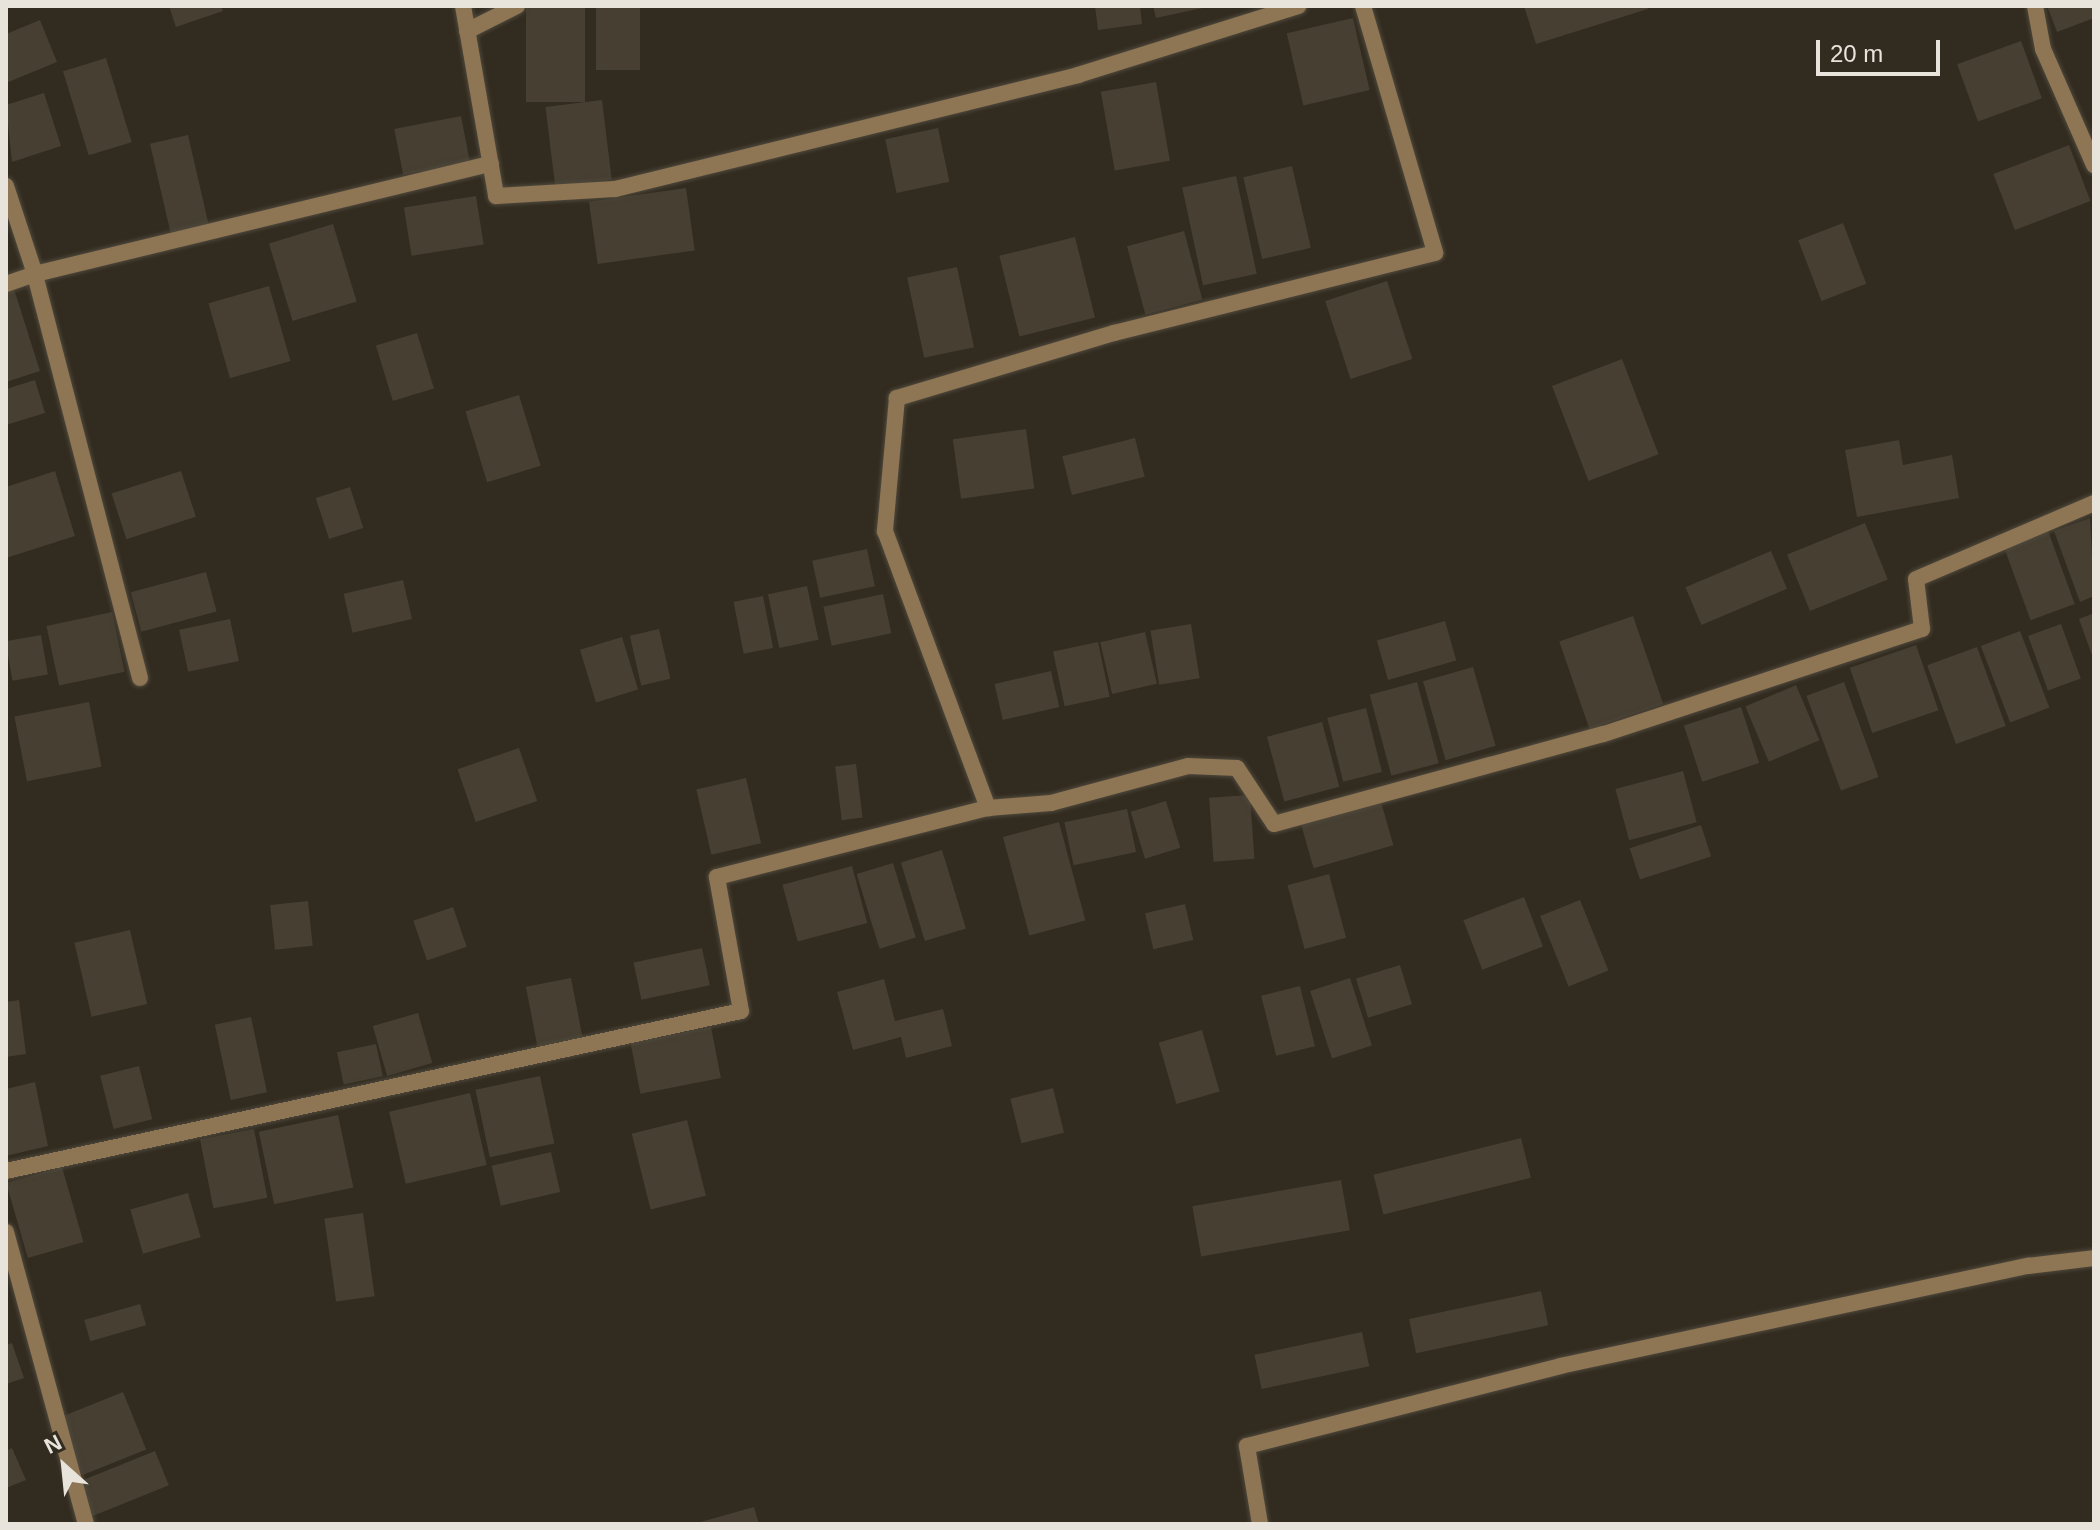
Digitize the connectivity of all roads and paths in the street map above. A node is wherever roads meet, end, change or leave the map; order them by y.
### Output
1 (463, 6) edge
2 (517, 6) edge
3 (1298, 6) edge
4 (1363, 6) edge
5 (2035, 6) edge
6 (467, 31) junction
7 (491, 164) junction
8 (2094, 165) edge
9 (6, 186) edge
10 (35, 274) junction
11 (6, 284) edge
12 (2094, 503) edge
13 (140, 678) dead end
14 (988, 808) junction
15 (6, 1171) edge
16 (6, 1232) edge
17 (2094, 1258) edge
18 (86, 1524) edge
19 (1260, 1524) edge

1 - 6 street
2 - 6 street
3 - 7 street
4 - 14 street
5 - 8 street
6 - 7 street
7 - 10 street
9 - 10 street
10 - 11 street
10 - 13 street
12 - 14 street
14 - 15 street
16 - 18 street
17 - 19 street

